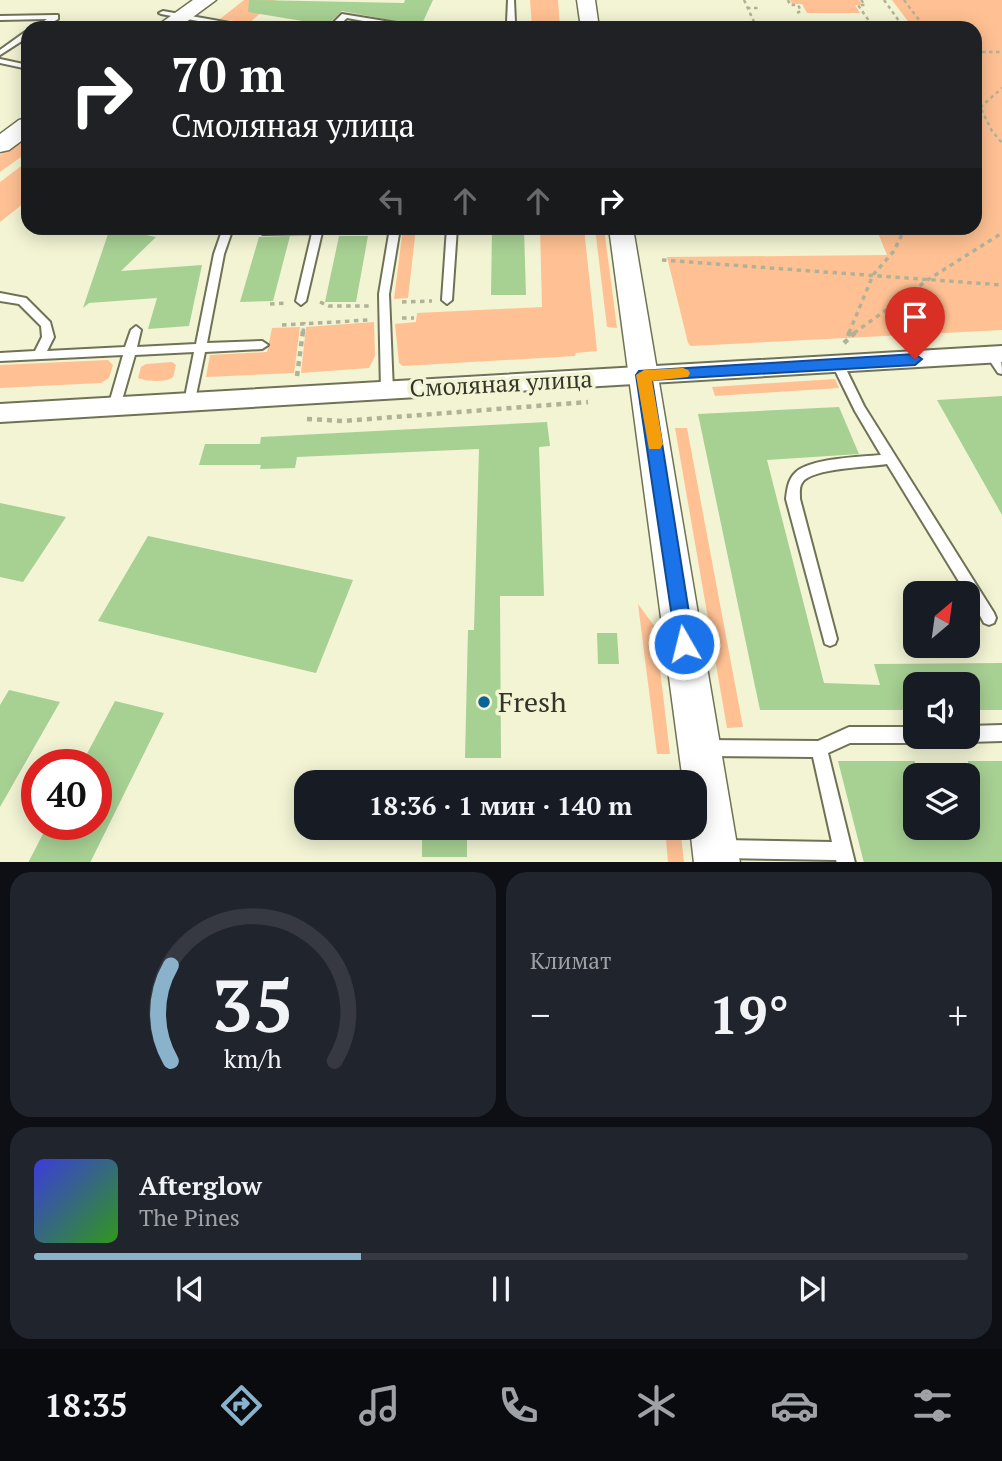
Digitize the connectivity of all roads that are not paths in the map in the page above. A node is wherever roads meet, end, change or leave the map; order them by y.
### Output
1 (206, 0) edge
2 (511, 0) edge
3 (586, 0) edge
4 (173, 14) edge
5 (0, 18) edge
6 (49, 21) edge
7 (210, 21) edge
8 (340, 21) edge
9 (374, 21) edge
10 (511, 21) edge
11 (589, 21) edge
12 (21, 38) edge
13 (0, 52) edge
14 (0, 61) edge
15 (21, 66) edge
16 (21, 112) edge
17 (0, 127) edge
18 (21, 130) edge
19 (0, 145) edge
20 (226, 235) edge
21 (317, 235) edge
22 (393, 235) edge
23 (452, 235) edge
24 (622, 235) edge
25 (0, 297) edge
26 (447, 300) road end
27 (301, 302) road end
28 (136, 330) dead end
29 (262, 345) dead end
30 (200, 348) junction
31 (130, 351) junction
32 (840, 354) junction
33 (39, 355) junction
34 (0, 357) edge
35 (999, 360) edge
36 (644, 375) junction
37 (387, 391) junction
38 (190, 402) junction
39 (114, 407) junction
40 (0, 413) edge
41 (890, 459) junction
42 (989, 618) dead end
43 (830, 639) dead end
44 (1002, 733) edge
45 (903, 734) edge
46 (980, 734) edge
47 (700, 748) junction
48 (819, 749) junction
49 (716, 856) edge
50 (845, 857) edge

1 - 4 main road
2 - 10 lane
3 - 11 street
4 - 7 lane
5 - 6 lane
8 - 9 lane
12 - 13 lane
14 - 15 lane
16 - 17 main road
18 - 19 main road
20 - 30 lane
21 - 27 lane
22 - 37 lane
23 - 26 lane
24 - 36 street
25 - 33 lane
28 - 31 lane
29 - 30 lane
30 - 31 lane
30 - 38 lane
31 - 33 lane
31 - 39 lane
32 - 35 street, Смоляная улица
32 - 36 street, Смоляная улица
32 - 41 lane
33 - 34 lane
36 - 37 street, Смоляная улица
36 - 47 street
37 - 38 street, Смоляная улица
38 - 39 street, Смоляная улица
39 - 40 street, Смоляная улица
41 - 42 lane
41 - 43 lane
44 - 46 lane
45 - 48 lane
47 - 48 lane
47 - 49 street
48 - 50 lane
49 - 50 lane

